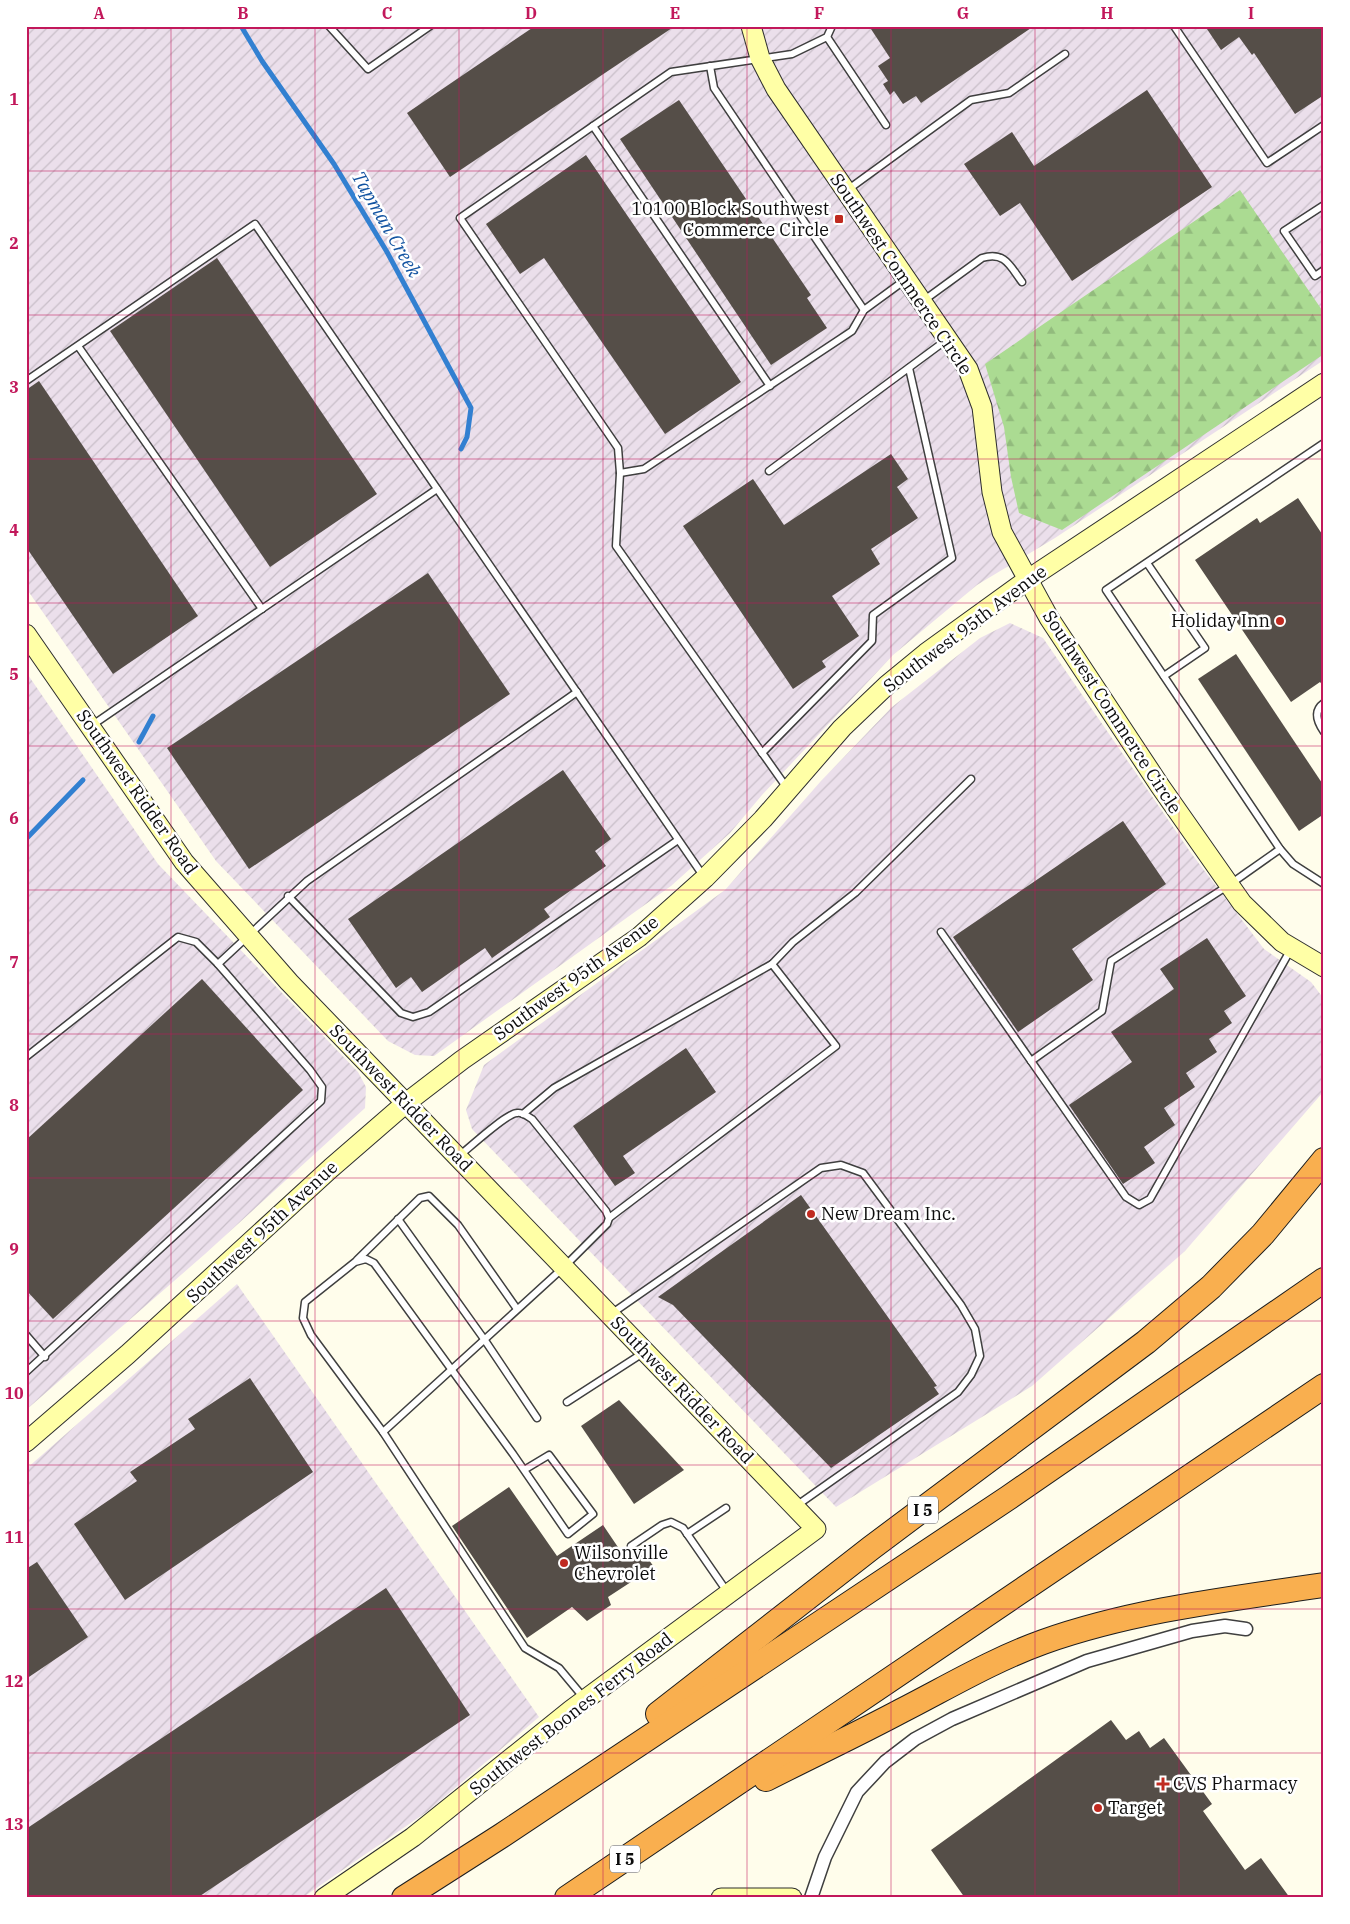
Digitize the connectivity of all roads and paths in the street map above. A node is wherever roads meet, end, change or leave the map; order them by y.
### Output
1 (329, 26) edge
2 (430, 26) edge
3 (751, 26) edge
4 (832, 26) edge
5 (1174, 26) edge
6 (827, 36) junction
7 (1065, 54) dead end
8 (760, 58) junction
9 (710, 66) junction
10 (886, 124) dead end
11 (1324, 125) edge
12 (593, 126) junction
13 (846, 191) junction
14 (1324, 205) edge
15 (1324, 270) edge
16 (906, 279) junction
17 (1022, 282) dead end
18 (922, 301) junction
19 (864, 310) junction
20 (948, 338) junction
21 (78, 346) junction
22 (909, 368) junction
23 (26, 381) edge
24 (1324, 383) edge
25 (770, 386) junction
26 (1324, 443) edge
27 (769, 472) dead end
28 (620, 473) junction
29 (437, 489) junction
30 (1147, 563) junction
31 (1027, 580) junction
32 (262, 609) junction
33 (26, 634) edge
34 (1164, 676) junction
35 (577, 692) junction
36 (1324, 703) edge
37 (90, 727) junction
38 (1324, 732) edge
39 (762, 753) junction
40 (971, 779) dead end
41 (788, 789) junction
42 (678, 840) junction
43 (1280, 848) junction
44 (705, 878) junction
45 (1324, 884) edge
46 (1229, 885) junction
47 (288, 896) junction
48 (941, 932) dead end
49 (248, 936) junction
50 (1292, 948) junction
51 (218, 964) junction
52 (772, 964) junction
53 (1324, 967) edge
54 (26, 1057) edge
55 (1031, 1061) junction
56 (406, 1103) junction
57 (523, 1114) junction
58 (458, 1157) junction
59 (1324, 1160) edge
60 (609, 1218) junction
61 (398, 1220) junction
62 (355, 1262) junction
63 (564, 1268) junction
64 (1324, 1280) edge
65 (517, 1309) junction
66 (610, 1315) junction
67 (26, 1335) edge
68 (484, 1339) junction
69 (646, 1351) junction
70 (45, 1357) junction
71 (452, 1369) junction
72 (26, 1372) edge
73 (1324, 1386) edge
74 (567, 1402) dead end
75 (537, 1418) dead end
76 (383, 1432) junction
77 (26, 1442) edge
78 (524, 1470) junction
79 (795, 1507) junction
80 (726, 1508) dead end
81 (816, 1529) joint
82 (687, 1534) junction
83 (631, 1546) dead end
84 (1324, 1585) edge
85 (728, 1594) junction
86 (1246, 1629) dead end
87 (585, 1699) junction
88 (684, 1820) junction
89 (501, 1836) junction
90 (324, 1898) edge
91 (404, 1898) edge
92 (567, 1898) edge
93 (721, 1898) edge
94 (792, 1898) edge
95 (811, 1898) edge

1 - 2 lane
3 - 8 street, Southwest Commerce Circle
4 - 6 lane
5 - 11 lane
6 - 8 lane
6 - 10 lane
7 - 13 lane
8 - 9 lane
8 - 13 street, Southwest Commerce Circle
9 - 12 lane
9 - 19 lane
12 - 25 lane
12 - 28 lane
13 - 16 street, Southwest Commerce Circle
14 - 15 lane
16 - 18 street, Southwest Commerce Circle
16 - 19 lane
17 - 18 lane
18 - 20 street, Southwest Commerce Circle
19 - 25 lane
20 - 22 lane
20 - 31 street, Southwest Commerce Circle
21 - 23 lane
21 - 29 lane
21 - 32 lane
22 - 27 lane
22 - 39 lane
24 - 31 street, Southwest 95th Avenue
25 - 28 lane
26 - 30 lane
28 - 39 lane
29 - 32 lane
29 - 35 lane
30 - 34 lane
30 - 34 lane
31 - 41 street, Southwest 95th Avenue
31 - 46 street, Southwest Commerce Circle
32 - 37 lane
33 - 37 street, Southwest Ridder Road
34 - 43 lane
35 - 42 lane
35 - 47 lane
36 - 38 lane
37 - 49 street, Southwest Ridder Road
39 - 41 lane
40 - 52 lane
41 - 44 street, Southwest 95th Avenue
42 - 44 lane
42 - 47 lane
43 - 45 lane
43 - 46 lane
44 - 56 street, Southwest 95th Avenue
46 - 50 street, Southwest Commerce Circle
46 - 55 lane
47 - 49 lane
48 - 55 lane
49 - 51 lane
49 - 56 street, Southwest Ridder Road
50 - 53 street, Southwest Commerce Circle
50 - 55 lane
51 - 54 lane
51 - 70 lane
52 - 57 lane
52 - 60 lane
56 - 58 street, Southwest Ridder Road
56 - 77 street, Southwest 95th Avenue
57 - 58 lane
57 - 60 lane
58 - 63 street, Southwest Ridder Road
59 - 89 highway, I 5
60 - 63 lane
61 - 62 lane
61 - 65 lane
61 - 68 lane
62 - 71 lane
62 - 76 lane
63 - 65 lane
63 - 66 street, Southwest Ridder Road
64 - 89 highway, I 5
65 - 68 lane
66 - 69 street, Southwest Ridder Road
66 - 79 lane
67 - 70 lane
68 - 71 lane
68 - 75 lane
69 - 74 lane
69 - 79 street, Southwest Ridder Road
70 - 72 lane
71 - 76 lane
71 - 78 lane
73 - 88 highway, I 5
76 - 87 lane
78 - 78 lane
79 - 81 street, Southwest Ridder Road
80 - 82 lane
81 - 85 street, Southwest Boones Ferry Road
82 - 83 lane
82 - 85 lane
84 - 88 highway, I 5
85 - 87 street, Southwest Boones Ferry Road
86 - 95 street
87 - 90 street, Southwest Boones Ferry Road
88 - 92 highway, I 5
89 - 91 highway, I 5
93 - 94 street

